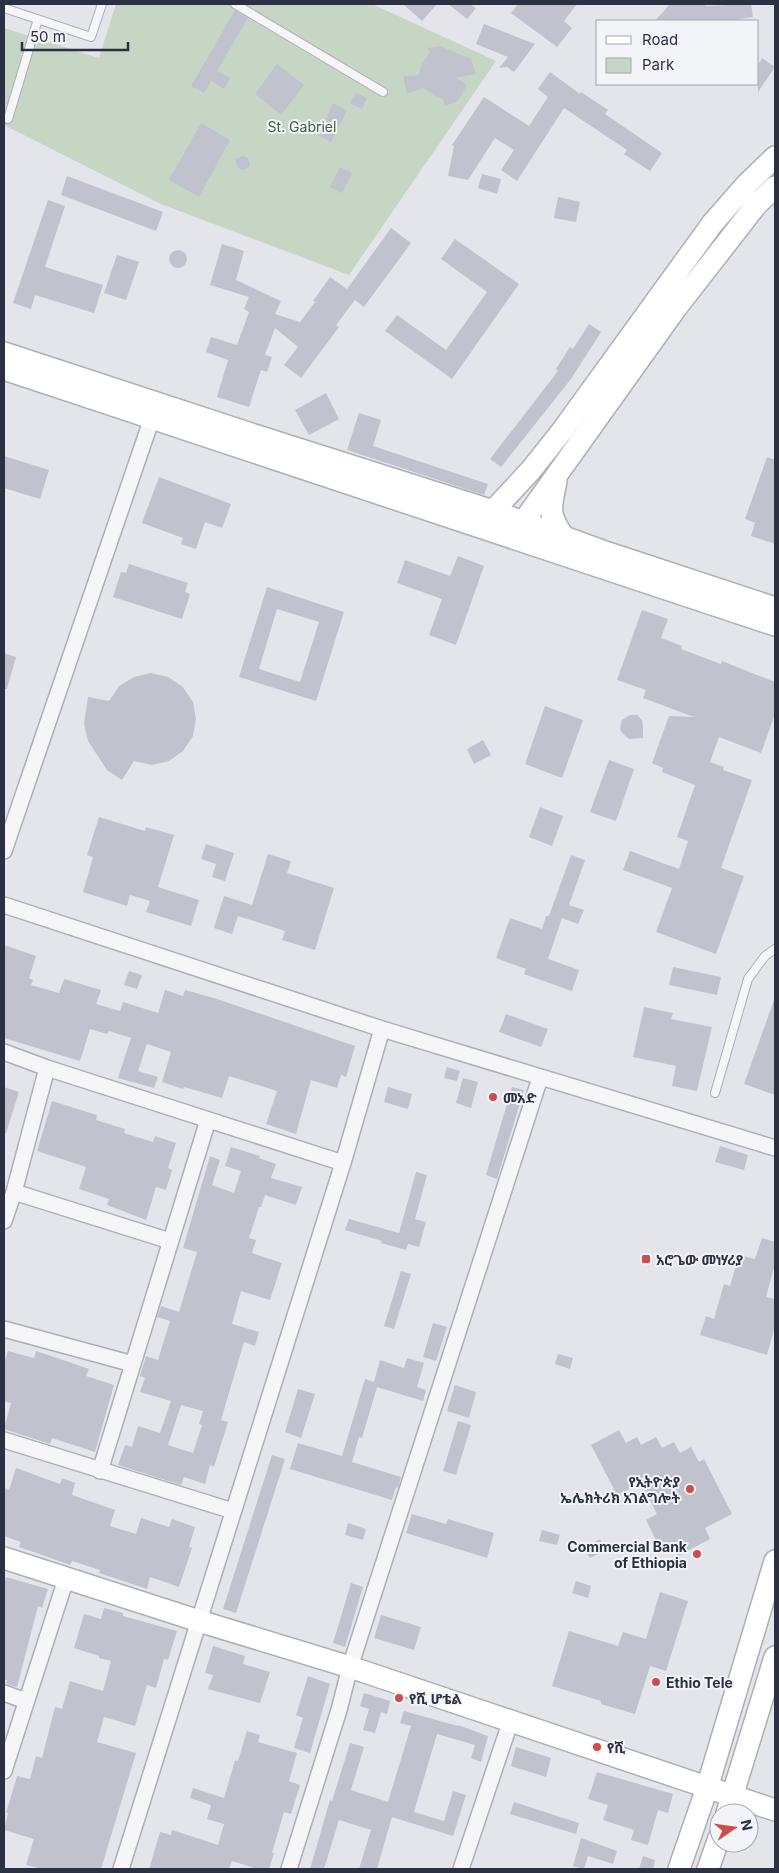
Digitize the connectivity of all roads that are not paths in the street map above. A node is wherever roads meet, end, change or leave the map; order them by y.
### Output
1 (102, 4) edge
2 (235, 4) edge
3 (4, 8) edge
4 (38, 19) junction
5 (383, 92) dead end
6 (8, 119) dead end
7 (775, 157) edge
8 (775, 187) edge
9 (4, 353) edge
10 (4, 369) edge
11 (152, 418) junction
12 (557, 476) junction
13 (488, 519) junction
14 (517, 530) junction
15 (563, 536) junction
16 (775, 608) edge
17 (775, 625) edge
18 (4, 851) edge
19 (4, 905) edge
20 (775, 950) edge
21 (382, 1029) junction
22 (4, 1052) edge
23 (47, 1068) junction
24 (540, 1078) junction
25 (715, 1093) dead end
26 (208, 1120) junction
27 (775, 1148) edge
28 (343, 1163) junction
29 (14, 1192) junction
30 (4, 1221) edge
31 (170, 1241) junction
32 (4, 1329) edge
33 (133, 1364) junction
34 (4, 1440) edge
35 (100, 1471) junction
36 (233, 1511) junction
37 (4, 1558) edge
38 (774, 1573) edge
39 (66, 1579) junction
40 (199, 1621) junction
41 (775, 1656) edge
42 (350, 1667) junction
43 (4, 1694) edge
44 (26, 1700) junction
45 (511, 1720) junction
46 (4, 1771) edge
47 (707, 1788) junction
48 (730, 1803) edge
49 (731, 1803) edge
50 (759, 1808) edge
51 (775, 1810) edge
52 (714, 1853) edge
53 (120, 1869) edge
54 (289, 1869) edge
55 (461, 1869) edge
56 (679, 1869) edge
57 (708, 1869) edge

1 - 4 lane
2 - 5 lane
3 - 4 lane
4 - 6 lane
7 - 13 main road
8 - 12 main road
9 - 13 main road
10 - 11 main road
11 - 13 main road
11 - 18 street
12 - 14 main road
12 - 15 main road
13 - 14 main road
14 - 15 main road
14 - 17 main road
15 - 16 main road
19 - 21 street
20 - 25 lane
21 - 24 street
21 - 28 street
22 - 23 street
23 - 26 street
23 - 29 street
24 - 27 street
24 - 42 street
26 - 28 street
26 - 31 street
28 - 36 street
29 - 30 street
29 - 31 street
31 - 33 street
32 - 33 street
33 - 35 street
34 - 35 street
35 - 36 street
36 - 40 street
37 - 39 main road
38 - 47 main road
39 - 40 main road
39 - 44 street
40 - 42 main road
40 - 53 street
41 - 49 main road
42 - 45 main road
42 - 54 street
43 - 44 street
44 - 46 street
45 - 47 main road
45 - 55 street
47 - 48 main road
47 - 56 main road
50 - 51 main road
52 - 57 main road

